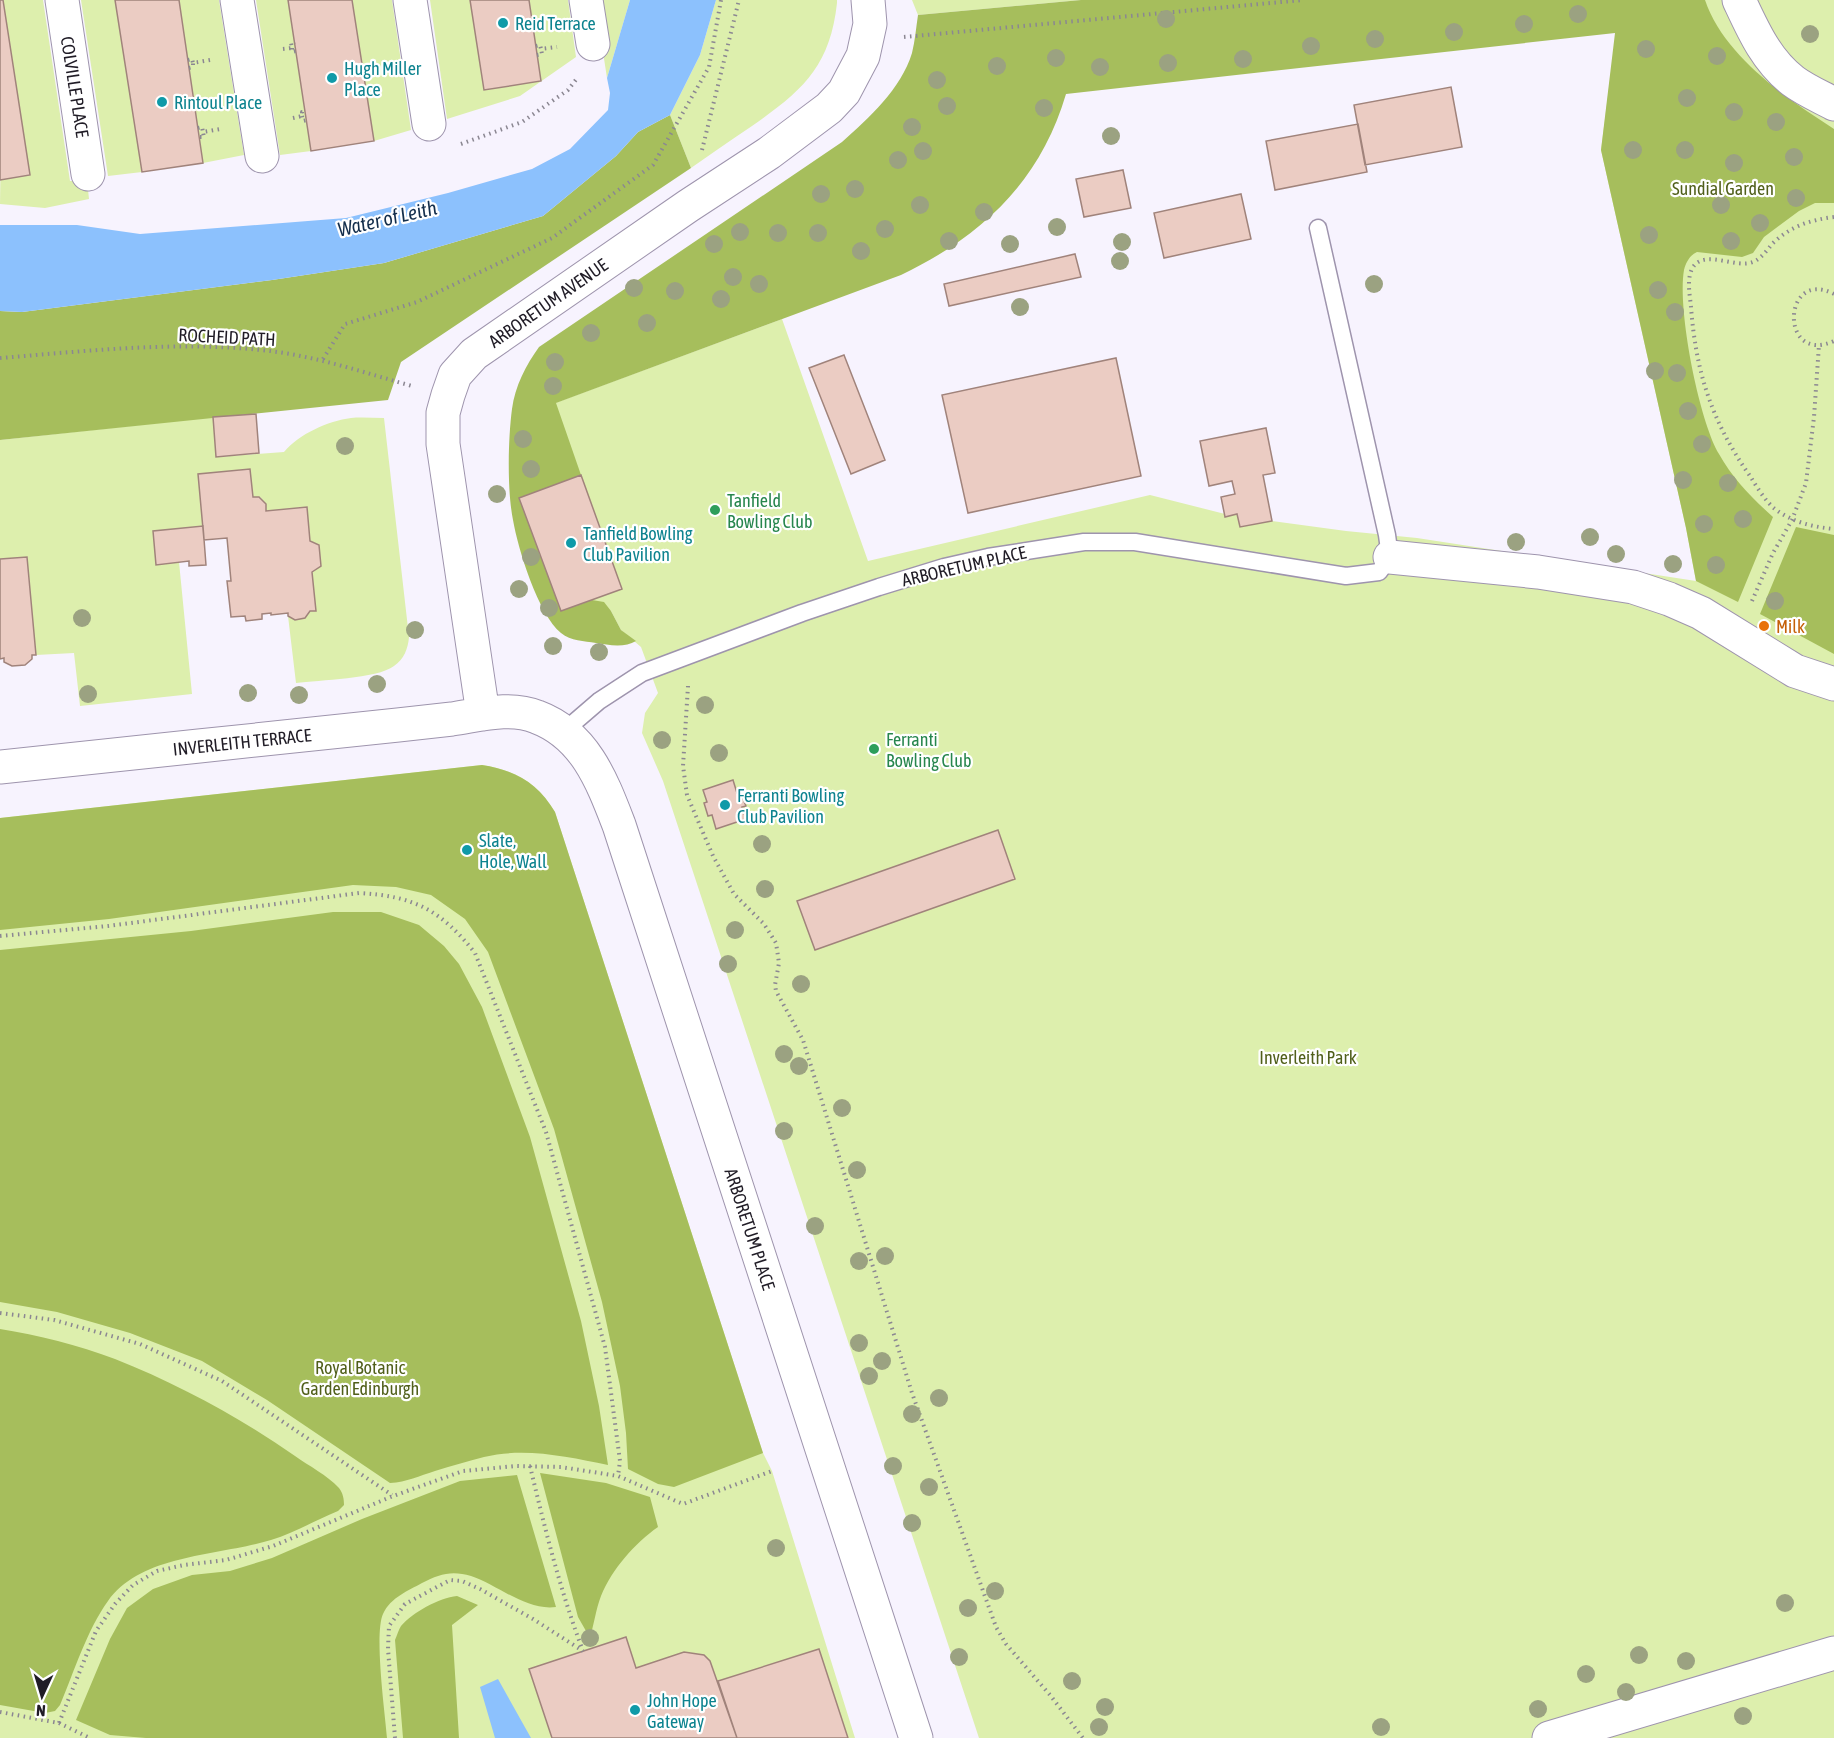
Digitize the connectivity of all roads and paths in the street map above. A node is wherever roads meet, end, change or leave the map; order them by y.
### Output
1 (62, 0) edge
2 (237, 0) edge
3 (410, 0) edge
4 (586, 0) edge
5 (721, 0) edge
6 (739, 0) edge
7 (868, 0) edge
8 (1303, 0) edge
9 (1739, 0) edge
10 (868, 39) junction
11 (295, 42) dead end
12 (593, 44) joint
13 (536, 46) dead end
14 (296, 51) dead end
15 (537, 55) dead end
16 (188, 60) dead end
17 (189, 68) dead end
18 (1834, 104) edge
19 (302, 115) dead end
20 (307, 120) dead end
21 (429, 124) joint
22 (198, 129) dead end
23 (200, 137) dead end
24 (702, 151) dead end
25 (262, 156) dead end
26 (88, 174) dead end
27 (1834, 217) edge
28 (1318, 228) dead end
29 (1834, 294) edge
30 (1834, 341) edge
31 (1819, 345) junction
32 (0, 358) edge
33 (323, 359) junction
34 (448, 395) junction
35 (1792, 520) junction
36 (1834, 529) edge
37 (1390, 557) junction
38 (1738, 634) junction
39 (688, 656) junction
40 (1834, 684) edge
41 (483, 714) junction
42 (563, 732) junction
43 (0, 767) edge
44 (0, 936) edge
45 (0, 1313) edge
46 (530, 1466) junction
47 (772, 1471) dead end
48 (618, 1476) junction
49 (393, 1496) junction
50 (1834, 1653) edge
51 (0, 1712) edge
52 (59, 1723) junction
53 (90, 1738) edge
54 (395, 1738) edge
55 (916, 1738) edge
56 (1083, 1738) edge
57 (1549, 1738) edge

1 - 26 street, COLVILLE PLACE
2 - 25 street
3 - 21 street
4 - 12 street
5 - 33 path
6 - 24 path
7 - 10 street, ARBORETUM AVENUE
8 - 10 path
9 - 18 street
10 - 34 street, ARBORETUM AVENUE
11 - 14 path
12 - 21 path
13 - 15 path
16 - 17 path
19 - 20 path
22 - 23 path
27 - 35 path
28 - 37 lane
29 - 31 path
30 - 31 path
31 - 35 path
32 - 33 path, ROCHEID PATH
33 - 34 path, ROCHEID PATH
34 - 41 street, ARBORETUM AVENUE
35 - 36 path
35 - 38 path
37 - 38 street
37 - 39 lane, ARBORETUM PLACE
38 - 40 street
39 - 42 lane, ARBORETUM PLACE
39 - 56 path
41 - 42 street, ARBORETUM PLACE
41 - 43 street, INVERLEITH TERRACE
42 - 55 street, ARBORETUM PLACE
44 - 48 path
45 - 49 path
46 - 48 path
46 - 49 path
46 - 54 path
47 - 48 path
49 - 52 path
50 - 57 street
51 - 52 path
52 - 53 path

